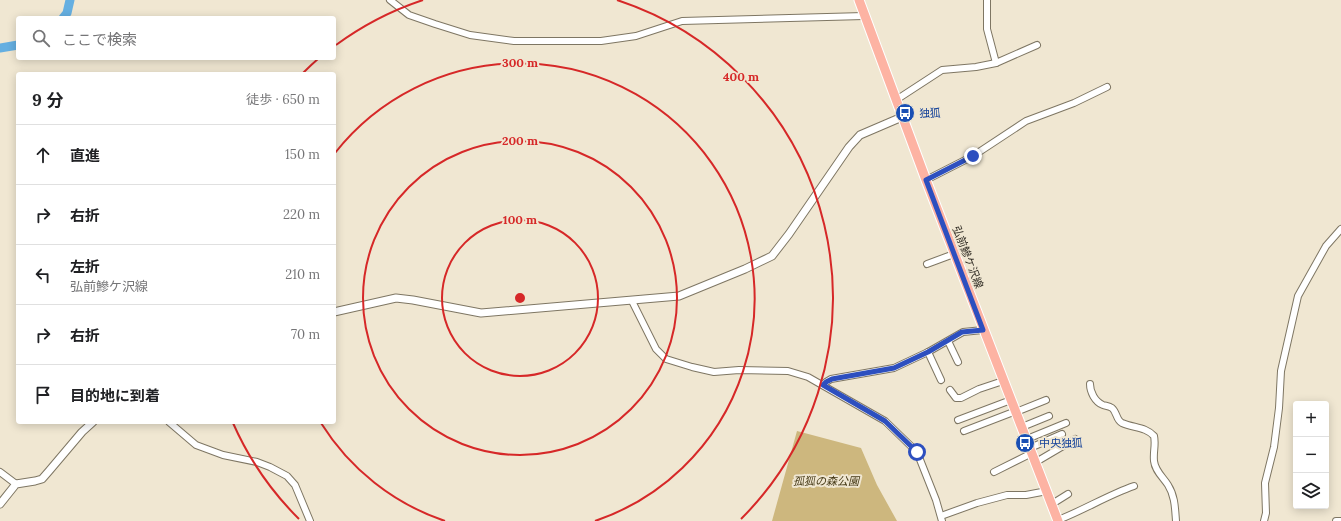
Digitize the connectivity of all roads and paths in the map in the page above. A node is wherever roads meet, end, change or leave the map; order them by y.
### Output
1 (390, 0) edge
2 (859, 0) edge
3 (987, 0) edge
4 (864, 16) junction
5 (1037, 45) dead end
6 (996, 62) junction
7 (1107, 87) dead end
8 (896, 100) junction
9 (902, 117) junction
10 (926, 180) junction
11 (1341, 229) edge
12 (954, 254) junction
13 (927, 264) dead end
14 (632, 301) junction
15 (336, 312) edge
16 (983, 330) junction
17 (948, 341) junction
18 (928, 352) junction
19 (958, 362) dead end
20 (941, 380) dead end
21 (1003, 381) junction
22 (1090, 384) dead end
23 (823, 385) junction
24 (950, 390) dead end
25 (1011, 400) junction
26 (1046, 400) dead end
27 (1016, 412) junction
28 (1049, 416) dead end
29 (958, 420) dead end
30 (1066, 423) dead end
31 (90, 424) edge
32 (171, 424) edge
33 (1022, 427) junction
34 (964, 431) dead end
35 (1062, 434) dead end
36 (1075, 439) dead end
37 (1030, 447) junction
38 (1036, 462) junction
39 (0, 472) edge
40 (994, 472) dead end
41 (16, 484) junction
42 (1134, 486) dead end
43 (1046, 491) junction
44 (1068, 494) dead end
45 (0, 504) edge
46 (1052, 504) junction
47 (942, 518) edge
48 (310, 521) edge
49 (1058, 521) edge
50 (1176, 521) edge
51 (1264, 521) edge
52 (1336, 521) edge
53 (1341, 521) edge

1 - 4 street
2 - 4 main road, 弘前鰺ケ沢線
3 - 6 street
4 - 8 main road, 弘前鰺ケ沢線
5 - 6 street
6 - 8 street
7 - 10 street
8 - 9 main road, 弘前鰺ケ沢線
9 - 10 main road, 弘前鰺ケ沢線
9 - 14 street
10 - 12 main road, 弘前鰺ケ沢線
11 - 51 street
12 - 13 street
12 - 16 main road, 弘前鰺ケ沢線
14 - 15 street
14 - 23 street
16 - 17 street
16 - 21 main road, 弘前鰺ケ沢線
17 - 18 street
17 - 19 street
18 - 20 street
18 - 23 street
21 - 24 street
21 - 25 main road, 弘前鰺ケ沢線
22 - 50 street
23 - 47 street
25 - 27 main road, 弘前鰺ケ沢線
25 - 29 street
26 - 27 street
27 - 33 main road, 弘前鰺ケ沢線
27 - 34 street
28 - 33 street
30 - 37 street
31 - 41 street
32 - 48 street
33 - 37 main road, 弘前鰺ケ沢線
35 - 37 street
36 - 38 street
37 - 38 main road, 弘前鰺ケ沢線
37 - 40 street
38 - 43 main road, 弘前鰺ケ沢線
39 - 41 street
41 - 45 street
42 - 49 street
43 - 46 main road, 弘前鰺ケ沢線
43 - 47 street
44 - 46 street
46 - 49 main road, 弘前鰺ケ沢線
52 - 53 street

